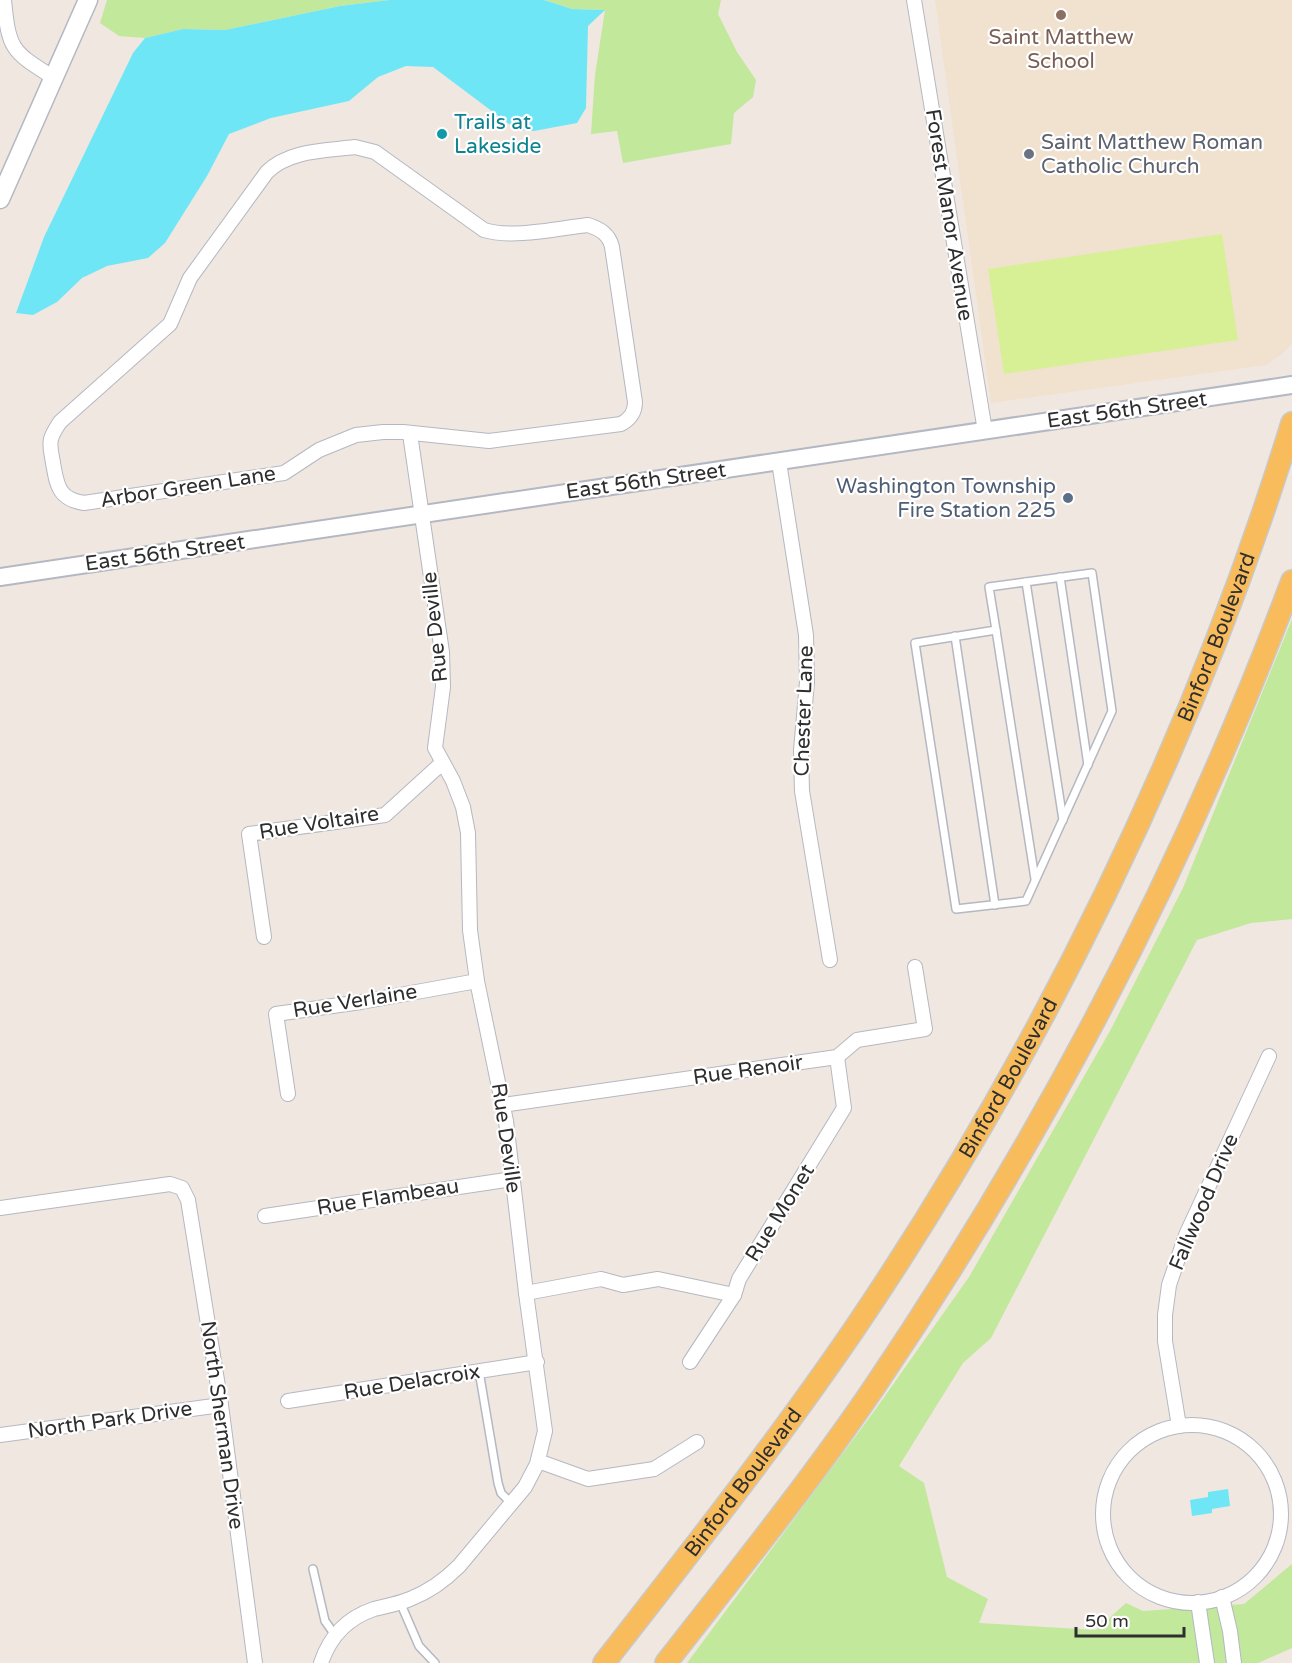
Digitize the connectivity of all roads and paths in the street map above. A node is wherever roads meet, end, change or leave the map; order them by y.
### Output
1 (4, 0) edge
2 (88, 0) edge
3 (914, 0) edge
4 (54, 78) junction
5 (0, 199) edge
6 (1292, 385) edge
7 (1292, 423) edge
8 (985, 431) junction
9 (410, 434) junction
10 (779, 462) junction
11 (420, 515) junction
12 (0, 577) edge
13 (1060, 577) junction
14 (1292, 580) edge
15 (1026, 582) junction
16 (996, 630) junction
17 (955, 636) junction
18 (442, 763) junction
19 (1088, 765) junction
20 (1063, 821) junction
21 (1036, 881) junction
22 (994, 904) junction
23 (264, 937) dead end
24 (830, 960) dead end
25 (915, 967) dead end
26 (477, 981) junction
27 (1269, 1056) dead end
28 (837, 1057) junction
29 (288, 1094) dead end
30 (503, 1105) junction
31 (512, 1179) junction
32 (0, 1208) edge
33 (265, 1216) dead end
34 (526, 1293) junction
35 (734, 1295) junction
36 (537, 1362) junction
37 (690, 1362) dead end
38 (479, 1371) junction
39 (288, 1401) dead end
40 (221, 1405) junction
41 (1179, 1426) junction
42 (0, 1435) edge
43 (697, 1442) dead end
44 (538, 1461) junction
45 (511, 1503) junction
46 (313, 1569) dead end
47 (1222, 1597) junction
48 (400, 1602) junction
49 (1198, 1602) junction
50 (335, 1635) junction
51 (255, 1663) edge
52 (321, 1663) edge
53 (435, 1663) edge
54 (604, 1663) edge
55 (666, 1663) edge
56 (1207, 1663) edge
57 (1234, 1663) edge

1 - 4 street
2 - 4 main road
3 - 8 street, Forest Manor Avenue
4 - 5 main road
6 - 8 street, East 56th Street
7 - 54 main road, Binford Boulevard
8 - 10 street, East 56th Street
9 - 9 street, Arbor Green Lane
9 - 11 street, Rue Deville
10 - 11 street, East 56th Street
10 - 24 street, Chester Lane
11 - 12 street, East 56th Street
11 - 18 street, Rue Deville
13 - 15 lane
13 - 19 lane
13 - 19 lane
14 - 55 main road
15 - 16 lane
15 - 20 lane
16 - 17 lane
16 - 21 lane
17 - 22 lane
17 - 22 lane
18 - 23 street, Rue Voltaire
18 - 26 street, Rue Deville
19 - 20 lane
20 - 21 lane
21 - 22 lane
25 - 28 street, Rue Renoir
26 - 29 street, Rue Verlaine
26 - 30 street, Rue Deville
27 - 41 street, Fallwood Drive
28 - 30 street, Rue Renoir
28 - 35 street, Rue Monet
30 - 31 street, Rue Deville
31 - 33 street, Rue Flambeau
31 - 34 street, Rue Deville
32 - 40 street, North Sherman Drive
34 - 35 street
34 - 36 street, Rue Deville
35 - 37 street, Rue Monet
36 - 38 street, Rue Delacroix
36 - 44 street, Rue Deville
38 - 39 street, Rue Delacroix
38 - 45 lane
40 - 42 street, North Park Drive
40 - 51 street, North Sherman Drive
41 - 47 street
41 - 49 street
43 - 44 street
44 - 45 street, Rue Deville
45 - 48 street, Rue Deville
46 - 50 lane
47 - 49 street
47 - 57 street
48 - 50 street, Rue Deville
48 - 53 lane
49 - 56 street
50 - 52 street, Rue Deville

